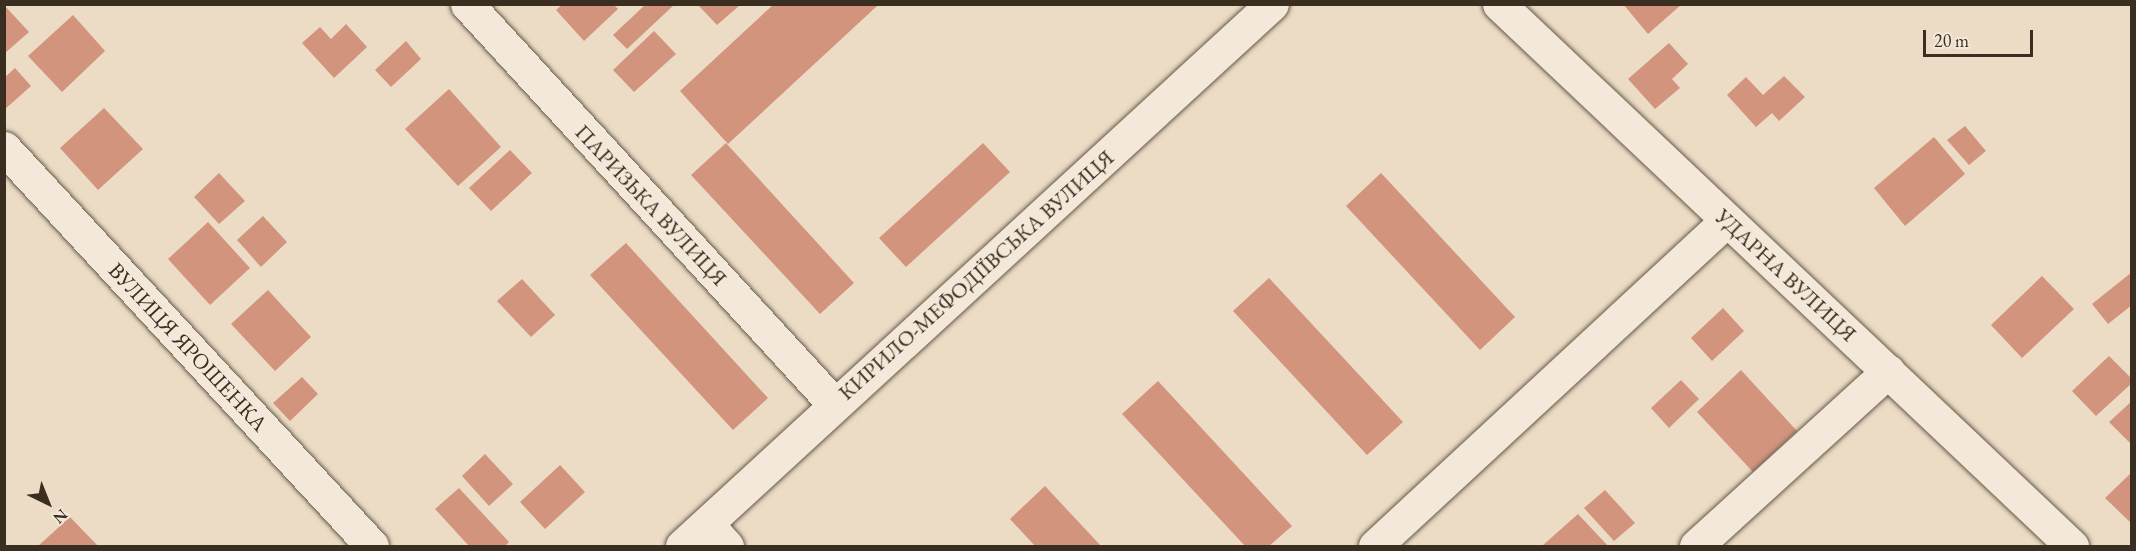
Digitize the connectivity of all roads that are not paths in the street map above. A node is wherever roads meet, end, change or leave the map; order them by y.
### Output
1 (467, 4) edge
2 (1272, 4) edge
3 (1499, 4) edge
4 (4, 148) edge
5 (1727, 220) junction
6 (1888, 371) junction
7 (835, 405) junction
8 (717, 535) edge
9 (372, 546) edge
10 (682, 546) edge
11 (1375, 546) edge
12 (1696, 546) edge
13 (2072, 546) edge

1 - 7 street, ПАРИЗЬКА ВУЛИЦЯ
2 - 7 street, КИРИЛО-МЕФОДІЇВСЬКА ВУЛИЦЯ
3 - 5 street, УДАРНА ВУЛИЦЯ
4 - 9 street, ВУЛИЦЯ ЯРОШЕНКА
5 - 6 street, УДАРНА ВУЛИЦЯ
5 - 11 street
6 - 12 street
6 - 13 street, УДАРНА ВУЛИЦЯ
7 - 8 street, КИРИЛО-МЕФОДІЇВСЬКА ВУЛИЦЯ
8 - 10 street, КИРИЛО-МЕФОДІЇВСЬКА ВУЛИЦЯ

